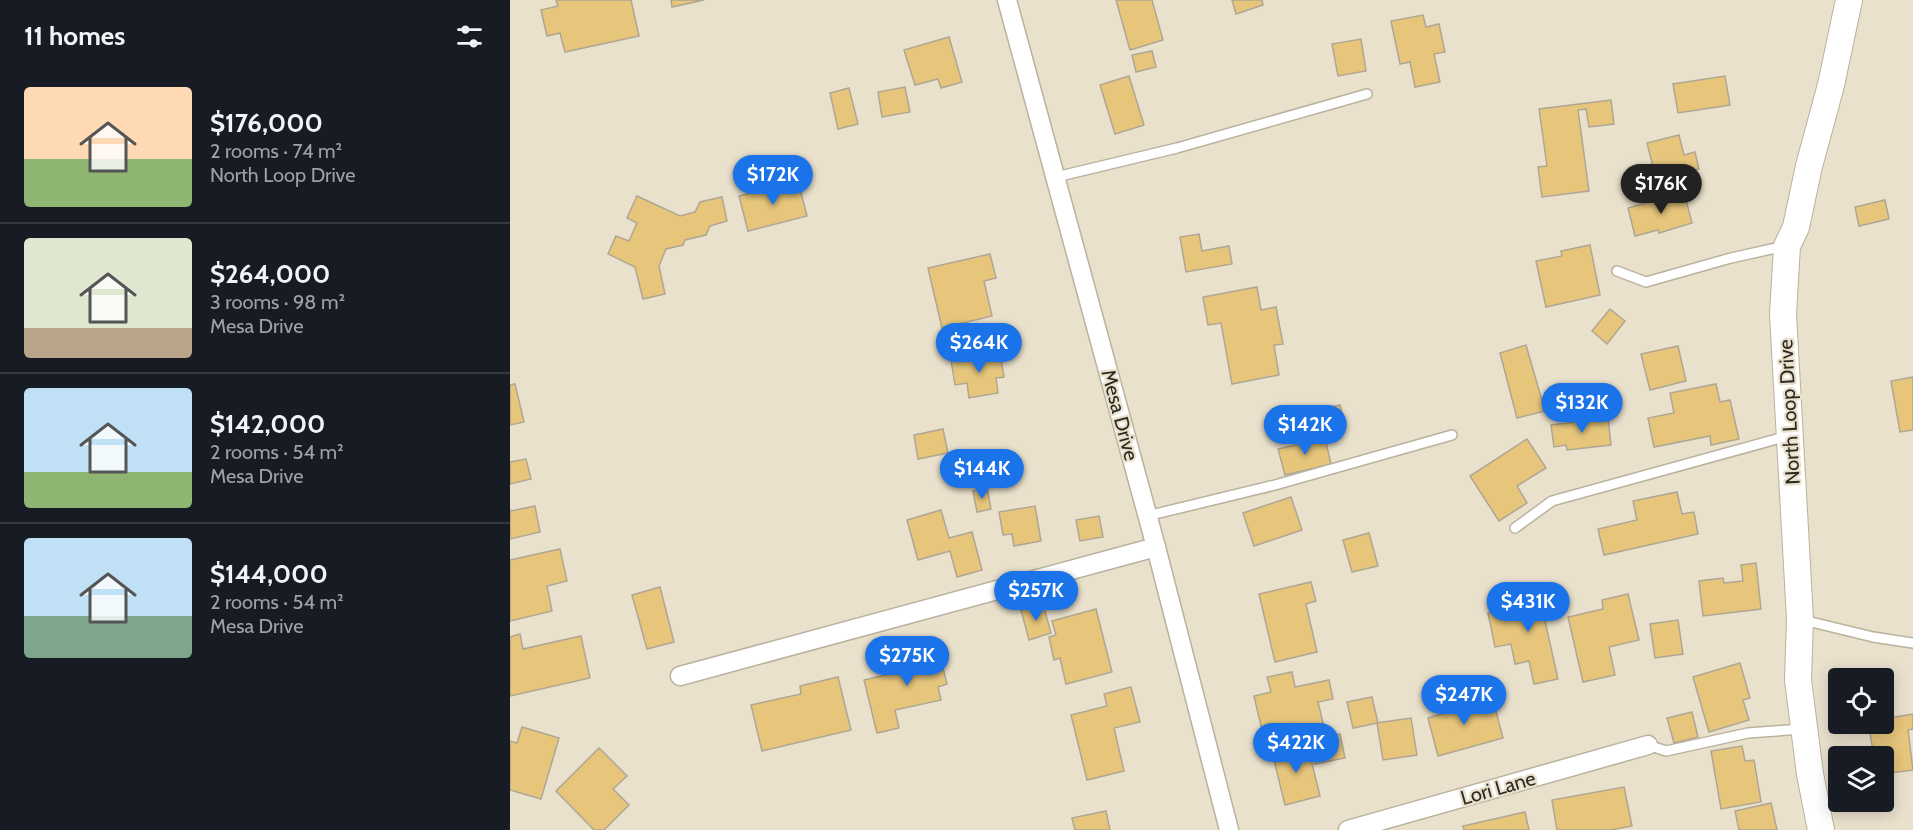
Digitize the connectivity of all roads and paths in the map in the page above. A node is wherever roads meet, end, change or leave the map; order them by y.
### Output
1 (1007, 0) edge
2 (1849, 0) edge
3 (1366, 94) dead end
4 (1056, 177) junction
5 (1787, 246) junction
6 (1617, 271) dead end
7 (1452, 435) dead end
8 (1790, 435) junction
9 (1147, 516) junction
10 (1515, 528) dead end
11 (1156, 547) junction
12 (1800, 619) junction
13 (1913, 643) edge
14 (680, 676) dead end
15 (1804, 729) junction
16 (1648, 745) joint
17 (1229, 830) edge
18 (1348, 830) edge
19 (1821, 830) edge

1 - 4 street, Mesa Drive
2 - 5 street, North Loop Drive
3 - 4 lane
4 - 9 street, Mesa Drive
5 - 6 lane
5 - 8 street, North Loop Drive
7 - 9 lane
8 - 10 lane
8 - 12 street, North Loop Drive
9 - 11 street, Mesa Drive
11 - 14 street
11 - 17 street, Mesa Drive
12 - 13 lane
12 - 15 street, North Loop Drive
15 - 16 lane
15 - 19 street, North Loop Drive
16 - 18 street, Lori Lane

